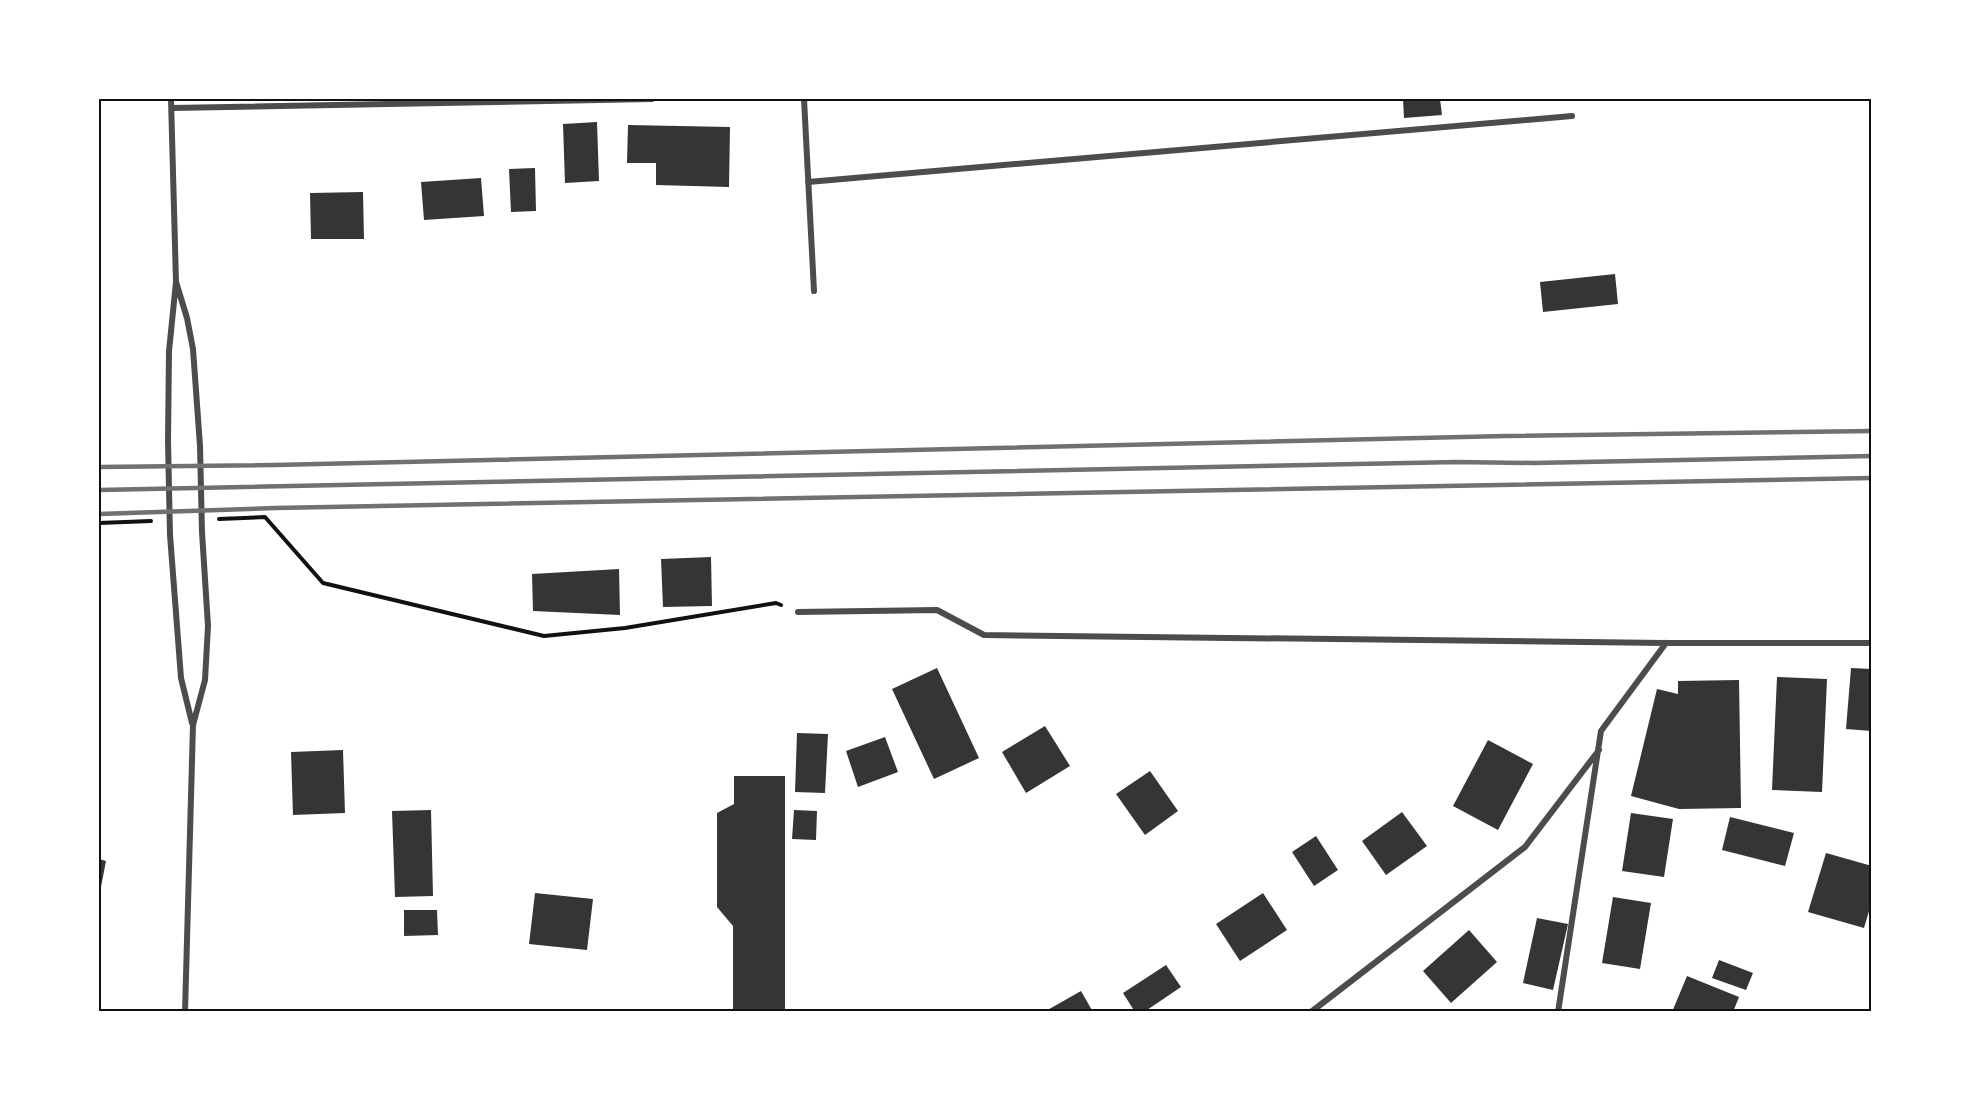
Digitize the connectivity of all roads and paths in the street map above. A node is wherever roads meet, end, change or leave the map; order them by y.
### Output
1 (171, 99) edge
2 (652, 99) edge
3 (804, 99) edge
4 (172, 108) junction
5 (1572, 116) dead end
6 (808, 182) junction
7 (176, 282) junction
8 (814, 291) dead end
9 (209, 519) dead end
10 (154, 521) dead end
11 (99, 523) edge
12 (798, 612) joint
13 (1666, 643) junction
14 (1872, 643) edge
15 (193, 725) junction
16 (1599, 750) junction
17 (185, 1012) edge
18 (1311, 1012) edge
19 (1558, 1012) edge

1 - 4 street
2 - 4 street
3 - 6 street
4 - 7 street
5 - 6 street
6 - 8 street
7 - 15 street
7 - 15 street
9 - 12 path
10 - 11 path
12 - 13 street
13 - 14 street
13 - 16 street
15 - 17 street
16 - 18 street
16 - 19 street

